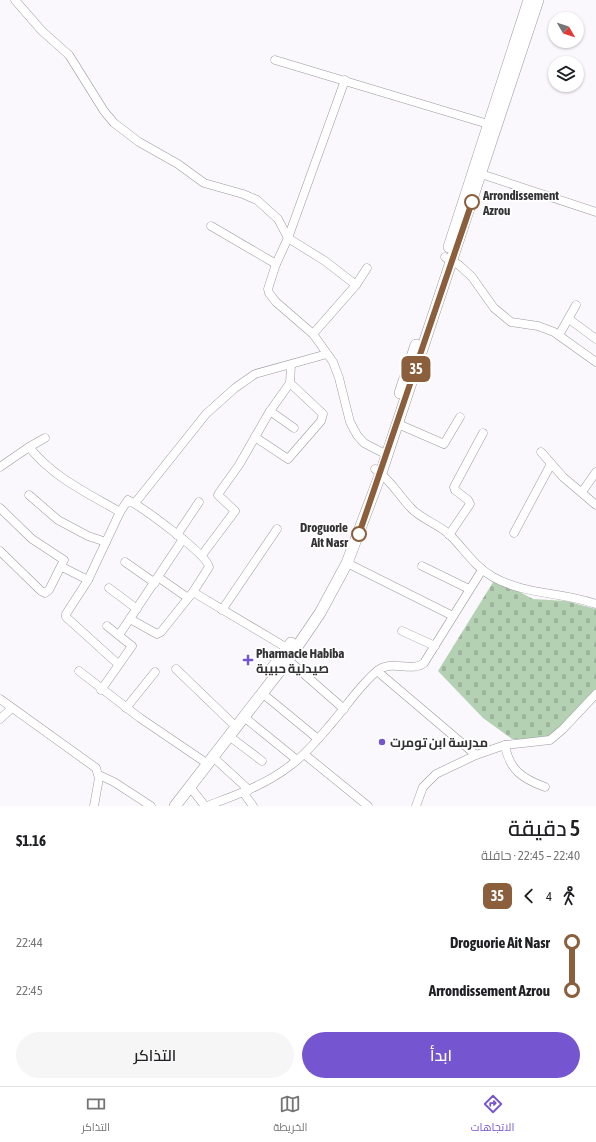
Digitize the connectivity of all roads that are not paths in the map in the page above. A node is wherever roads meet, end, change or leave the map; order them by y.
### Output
1 (15, 0) edge
2 (529, 0) edge
3 (538, 0) edge
4 (275, 60) dead end
5 (511, 69) junction
6 (345, 80) junction
7 (488, 124) junction
8 (477, 172) junction
9 (596, 212) edge
10 (211, 226) dead end
11 (288, 238) junction
12 (448, 259) junction
13 (276, 264) junction
14 (368, 268) dead end
15 (356, 285) junction
16 (576, 305) dead end
17 (569, 319) junction
18 (313, 334) junction
19 (559, 335) junction
20 (596, 339) edge
21 (327, 354) junction
22 (596, 362) edge
23 (291, 364) junction
24 (290, 383) junction
25 (270, 411) junction
26 (460, 417) dead end
27 (398, 424) junction
28 (294, 428) dead end
29 (483, 433) dead end
30 (255, 437) junction
31 (45, 438) dead end
32 (29, 447) junction
33 (541, 452) dead end
34 (384, 453) junction
35 (551, 464) junction
36 (0, 466) edge
37 (378, 471) junction
38 (596, 472) edge
39 (582, 492) junction
40 (30, 495) dead end
41 (199, 502) dead end
42 (135, 503) junction
43 (596, 505) edge
44 (0, 508) edge
45 (120, 512) junction
46 (277, 529) dead end
47 (514, 533) dead end
48 (450, 535) junction
49 (180, 537) junction
50 (106, 542) junction
51 (0, 551) edge
52 (202, 555) junction
53 (125, 562) dead end
54 (348, 563) junction
55 (422, 566) dead end
56 (62, 567) junction
57 (482, 570) junction
58 (88, 580) junction
59 (157, 580) junction
60 (109, 588) dead end
61 (469, 590) junction
62 (191, 595) junction
63 (596, 604) edge
64 (137, 609) junction
65 (222, 610) junction
66 (453, 616) junction
67 (130, 619) junction
68 (107, 626) dead end
69 (402, 631) dead end
70 (119, 635) junction
71 (435, 646) junction
72 (289, 653) junction
73 (118, 664) junction
74 (176, 669) dead end
75 (79, 671) dead end
76 (377, 671) junction
77 (156, 672) dead end
78 (101, 690) junction
79 (262, 693) junction
80 (596, 694) edge
81 (0, 700) edge
82 (12, 708) junction
83 (126, 708) junction
84 (344, 709) junction
85 (244, 717) junction
86 (0, 720) edge
87 (231, 722) junction
88 (230, 736) junction
89 (318, 739) junction
90 (505, 745) junction
91 (304, 754) junction
92 (476, 755) junction
93 (208, 758) junction
94 (297, 760) junction
95 (262, 761) dead end
96 (99, 775) junction
97 (190, 787) junction
98 (545, 787) dead end
99 (246, 791) junction
100 (94, 806) edge
101 (151, 806) edge
102 (167, 806) edge
103 (175, 806) edge
104 (206, 806) edge
105 (253, 806) edge
106 (368, 806) edge
107 (416, 806) edge

1 - 11 street
2 - 5 main road
3 - 5 main road
4 - 6 street
5 - 7 main road
5 - 8 main road
6 - 7 street
6 - 11 street
7 - 8 main road
8 - 9 street
8 - 12 main road
10 - 13 street
11 - 13 street
11 - 15 street
12 - 19 street
12 - 27 main road
12 - 34 main road
13 - 18 street
14 - 15 street
15 - 18 street
16 - 17 street
17 - 19 street
17 - 20 street
18 - 21 street
19 - 22 street
21 - 23 street
21 - 34 street
23 - 24 street
23 - 42 street
24 - 25 street
24 - 30 street
25 - 28 street
25 - 30 street
26 - 27 street
27 - 34 main road
29 - 48 street
30 - 52 street
31 - 32 street
32 - 36 street
32 - 45 street
33 - 35 street
34 - 37 main road
35 - 39 street
35 - 47 street
37 - 48 street
37 - 54 main road
37 - 72 main road
38 - 39 street
39 - 43 street
40 - 50 street
41 - 49 street
42 - 45 street
42 - 49 street
44 - 56 street
45 - 50 street
46 - 65 street
48 - 57 street
49 - 52 street
49 - 59 street
50 - 58 street
51 - 56 street
52 - 62 street
53 - 59 street
54 - 66 street
54 - 72 main road
55 - 61 street
56 - 58 street
57 - 61 street
57 - 63 street
58 - 73 street
59 - 62 street
59 - 64 street
60 - 64 street
61 - 66 street
62 - 65 street
62 - 67 street
64 - 67 street
65 - 72 street
66 - 71 street
67 - 70 street
68 - 70 street
69 - 71 street
70 - 73 street
71 - 76 street
72 - 79 main road
72 - 84 street
72 - 87 main road
73 - 78 street
74 - 87 street
75 - 78 street
76 - 84 street
76 - 92 street
77 - 83 street
78 - 83 street
79 - 85 main road
79 - 89 street
80 - 90 street
81 - 82 street
82 - 86 street
82 - 96 street
83 - 93 street
84 - 89 street
85 - 88 main road
85 - 94 street
87 - 93 main road
88 - 93 main road
88 - 95 street
89 - 91 street
90 - 92 street
90 - 98 street
91 - 94 street
91 - 106 street
92 - 107 street
93 - 97 main road
93 - 99 street
93 - 102 main road
94 - 99 street
96 - 100 street
96 - 101 street
97 - 103 main road
97 - 104 street
99 - 104 street
99 - 105 street

